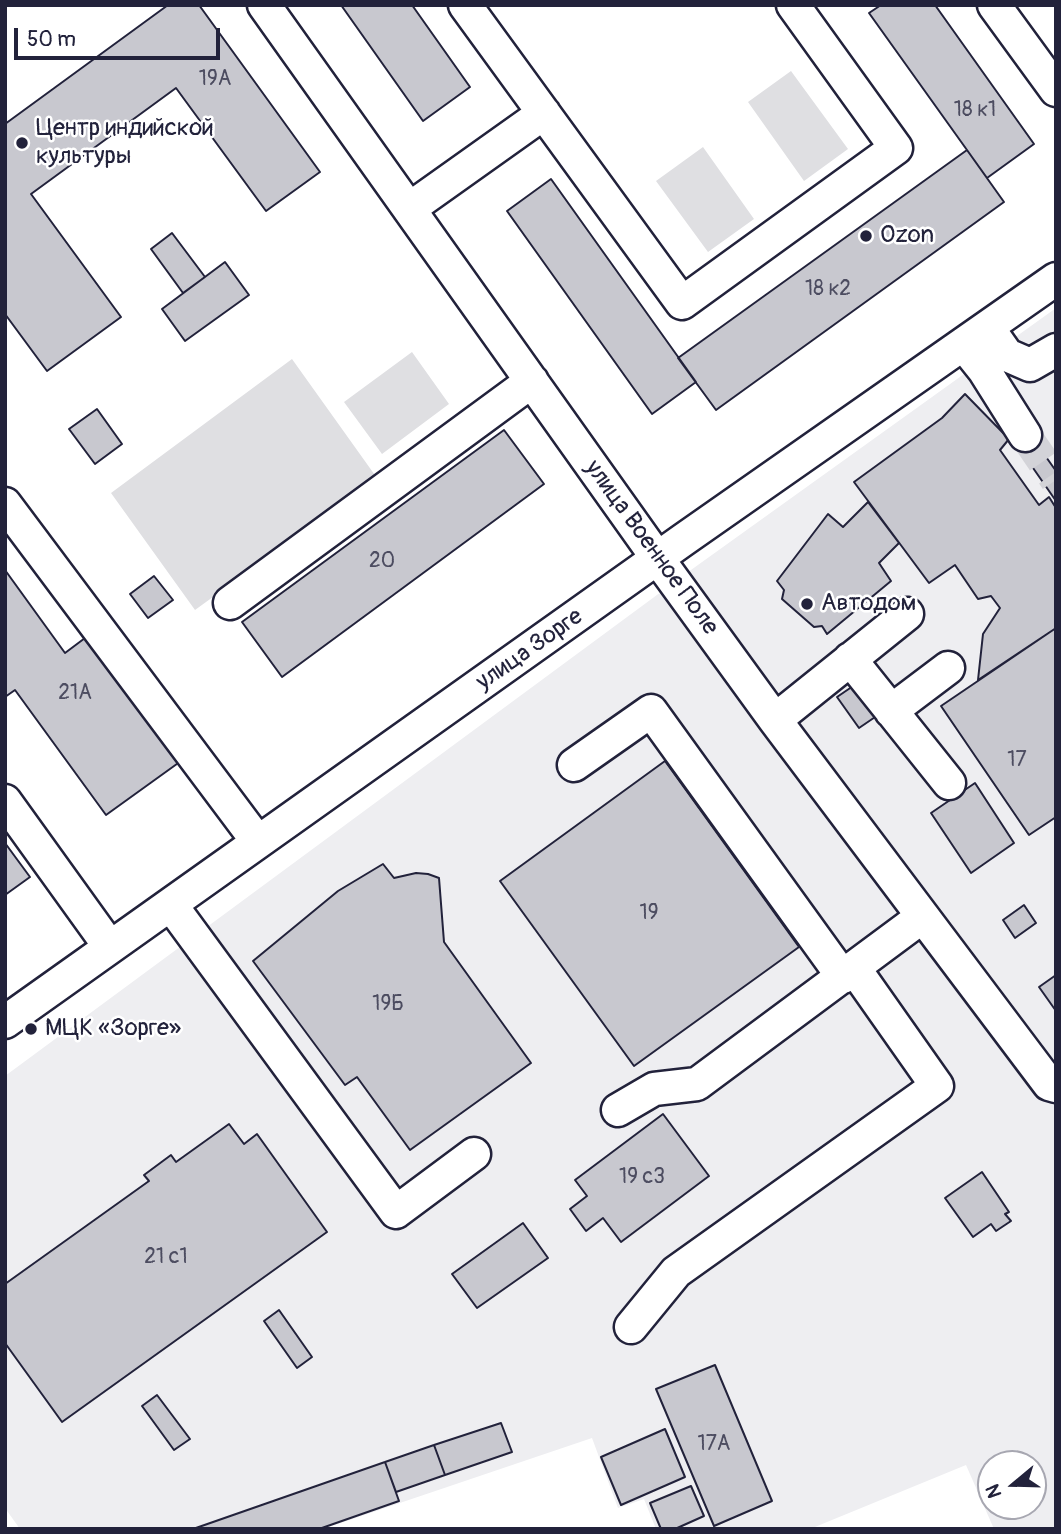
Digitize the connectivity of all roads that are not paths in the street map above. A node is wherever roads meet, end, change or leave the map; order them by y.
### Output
1 (264, 5) edge
2 (465, 5) edge
3 (993, 5) edge
4 (802, 9) edge
5 (1056, 90) edge
6 (544, 113) junction
7 (409, 209) junction
8 (1056, 279) edge
9 (976, 337) junction
10 (1056, 350) edge
11 (531, 381) junction
12 (1025, 435) tunnel mouth
13 (5, 504) edge
14 (658, 559) junction
15 (230, 603) dead end
16 (907, 614) dead end
17 (850, 659) junction
18 (948, 668) dead end
19 (891, 711) junction
20 (775, 719) junction
21 (574, 765) dead end
22 (949, 783) dead end
23 (5, 801) edge
24 (258, 842) junction
25 (171, 905) junction
26 (922, 917) junction
27 (110, 947) junction
28 (849, 973) junction
29 (5, 1022) edge
30 (1052, 1085) edge
31 (618, 1110) dead end
32 (474, 1154) dead end
33 (631, 1327) dead end

1 - 7 street, улица Военное Поле
2 - 6 street
3 - 5 street
4 - 6 street
6 - 7 street
7 - 11 street, улица Военное Поле
8 - 9 street, улица Зорге
9 - 10 street
9 - 12 street
9 - 14 street, улица Зорге
11 - 14 street, улица Военное Поле
11 - 15 street
13 - 24 street
14 - 20 street, улица Военное Поле
14 - 24 street, улица Зорге
16 - 17 street
17 - 19 street
17 - 20 street
18 - 19 street
19 - 22 street
20 - 26 street, улица Военное Поле
21 - 28 street
23 - 27 street
24 - 25 street, улица Зорге
25 - 27 street, улица Зорге
25 - 32 street
26 - 28 street
26 - 30 street, улица Военное Поле
27 - 29 street, улица Зорге
28 - 31 street
28 - 33 street

